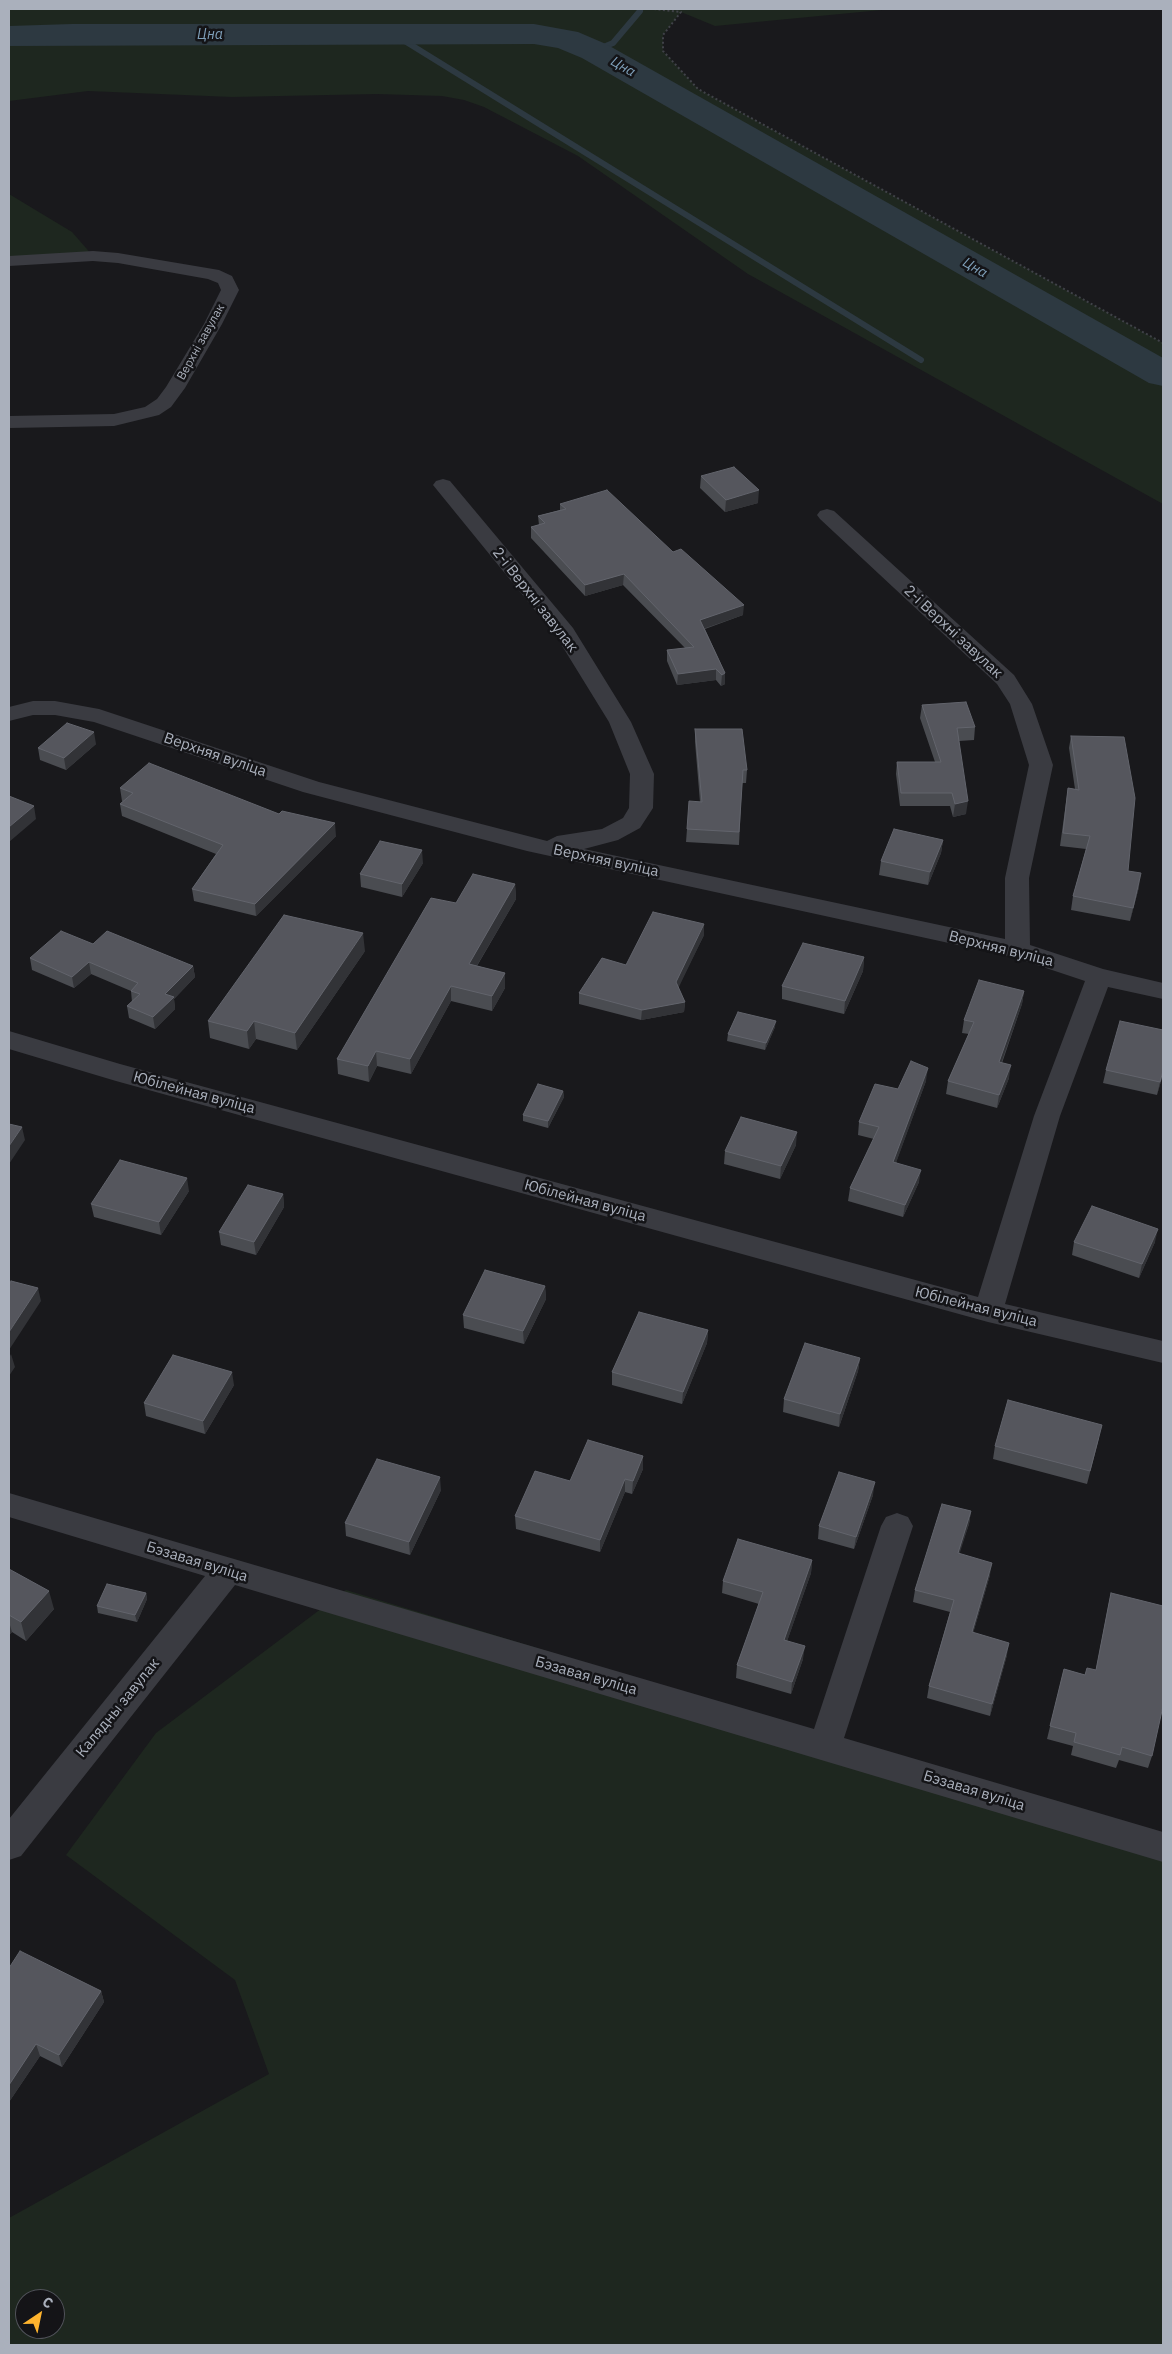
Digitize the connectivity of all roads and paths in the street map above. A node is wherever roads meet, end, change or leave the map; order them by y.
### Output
1 (654, 9) edge
2 (9, 261) edge
3 (1163, 343) edge
4 (9, 422) edge
5 (443, 485) dead end
6 (826, 515) dead end
7 (9, 714) edge
8 (536, 846) junction
9 (1018, 950) junction
10 (1099, 977) junction
11 (1163, 991) edge
12 (9, 1040) edge
13 (988, 1311) junction
14 (1163, 1352) edge
15 (9, 1505) edge
16 (897, 1526) dead end
17 (228, 1571) junction
18 (825, 1746) junction
19 (9, 1845) edge
20 (1163, 1847) edge

1 - 3 path
2 - 4 street, Верхні завулак
5 - 8 street, 2-і Верхні завулак
6 - 9 street, 2-і Верхні завулак
7 - 8 street, Верхняя вуліца
8 - 9 street, Верхняя вуліца
9 - 10 street, Верхняя вуліца
10 - 11 street, Верхняя вуліца
10 - 13 street
12 - 13 street, Юбілейная вуліца
13 - 14 street, Юбілейная вуліца
15 - 17 street, Бэзавая вуліца
16 - 18 street
17 - 18 street, Бэзавая вуліца
17 - 19 street, Калядны завулак
18 - 20 street, Бэзавая вуліца

